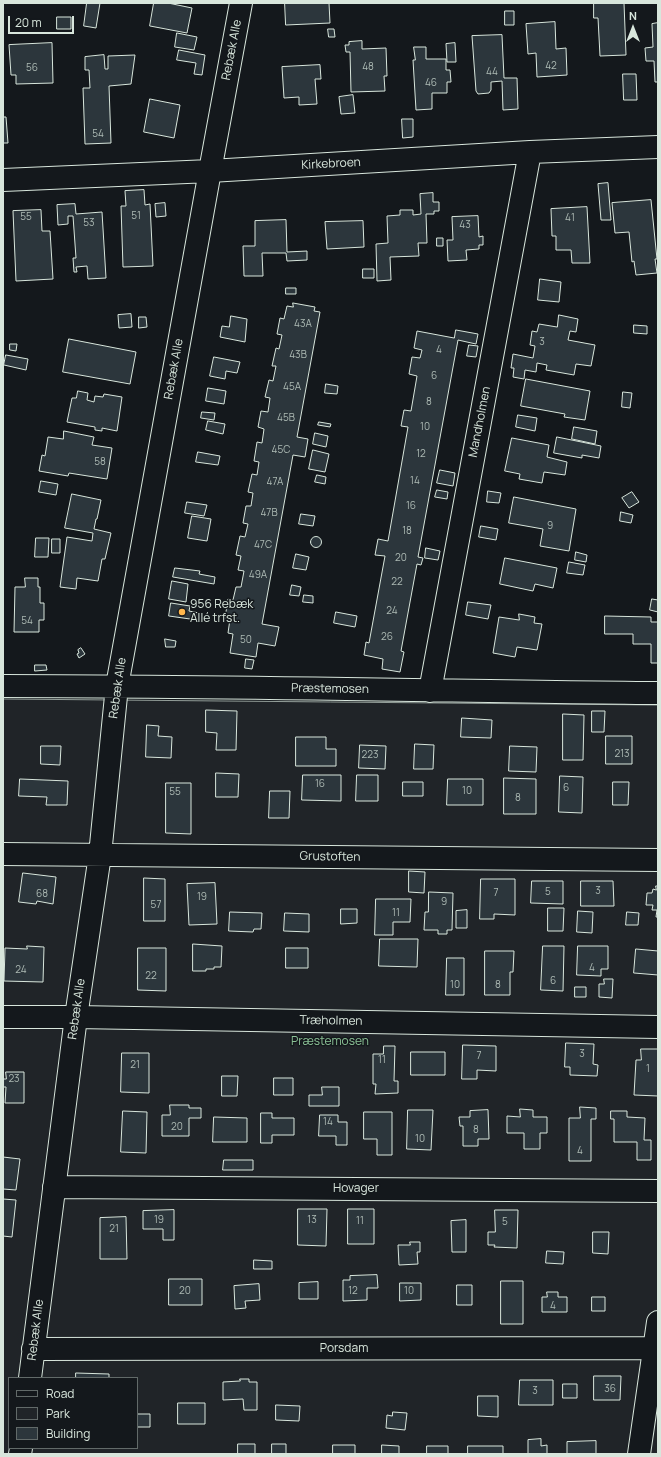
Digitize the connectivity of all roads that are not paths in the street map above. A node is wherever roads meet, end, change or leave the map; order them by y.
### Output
1 (241, 3) edge
2 (658, 147) edge
3 (530, 152) junction
4 (210, 171) junction
5 (3, 180) edge
6 (3, 686) edge
7 (117, 686) junction
8 (430, 691) junction
9 (658, 693) edge
10 (3, 854) edge
11 (100, 855) junction
12 (658, 860) edge
13 (3, 1017) edge
14 (76, 1017) junction
15 (658, 1027) edge
16 (54, 1187) junction
17 (658, 1191) edge
18 (658, 1322) edge
19 (654, 1348) junction
20 (33, 1349) junction
21 (30, 1377) edge
22 (639, 1454) edge

1 - 4 street, Rebæk Alle
2 - 3 street, Kirkebroen
3 - 4 street, Kirkebroen
3 - 8 street, Mandholmen
4 - 5 street, Kirkebroen
4 - 7 street, Rebæk Alle
6 - 7 street, Præstemosen
7 - 8 street, Præstemosen
7 - 11 street, Rebæk Alle
8 - 9 street, Præstemosen
10 - 11 street, Grustoften
11 - 12 street, Grustoften
11 - 14 street, Rebæk Alle
13 - 14 street, Træholmen
14 - 15 street, Træholmen
14 - 16 street, Rebæk Alle
16 - 17 street, Hovager
16 - 20 street, Rebæk Alle
18 - 19 street
19 - 20 street, Porsdam
19 - 22 street
20 - 21 street, Rebæk Alle

